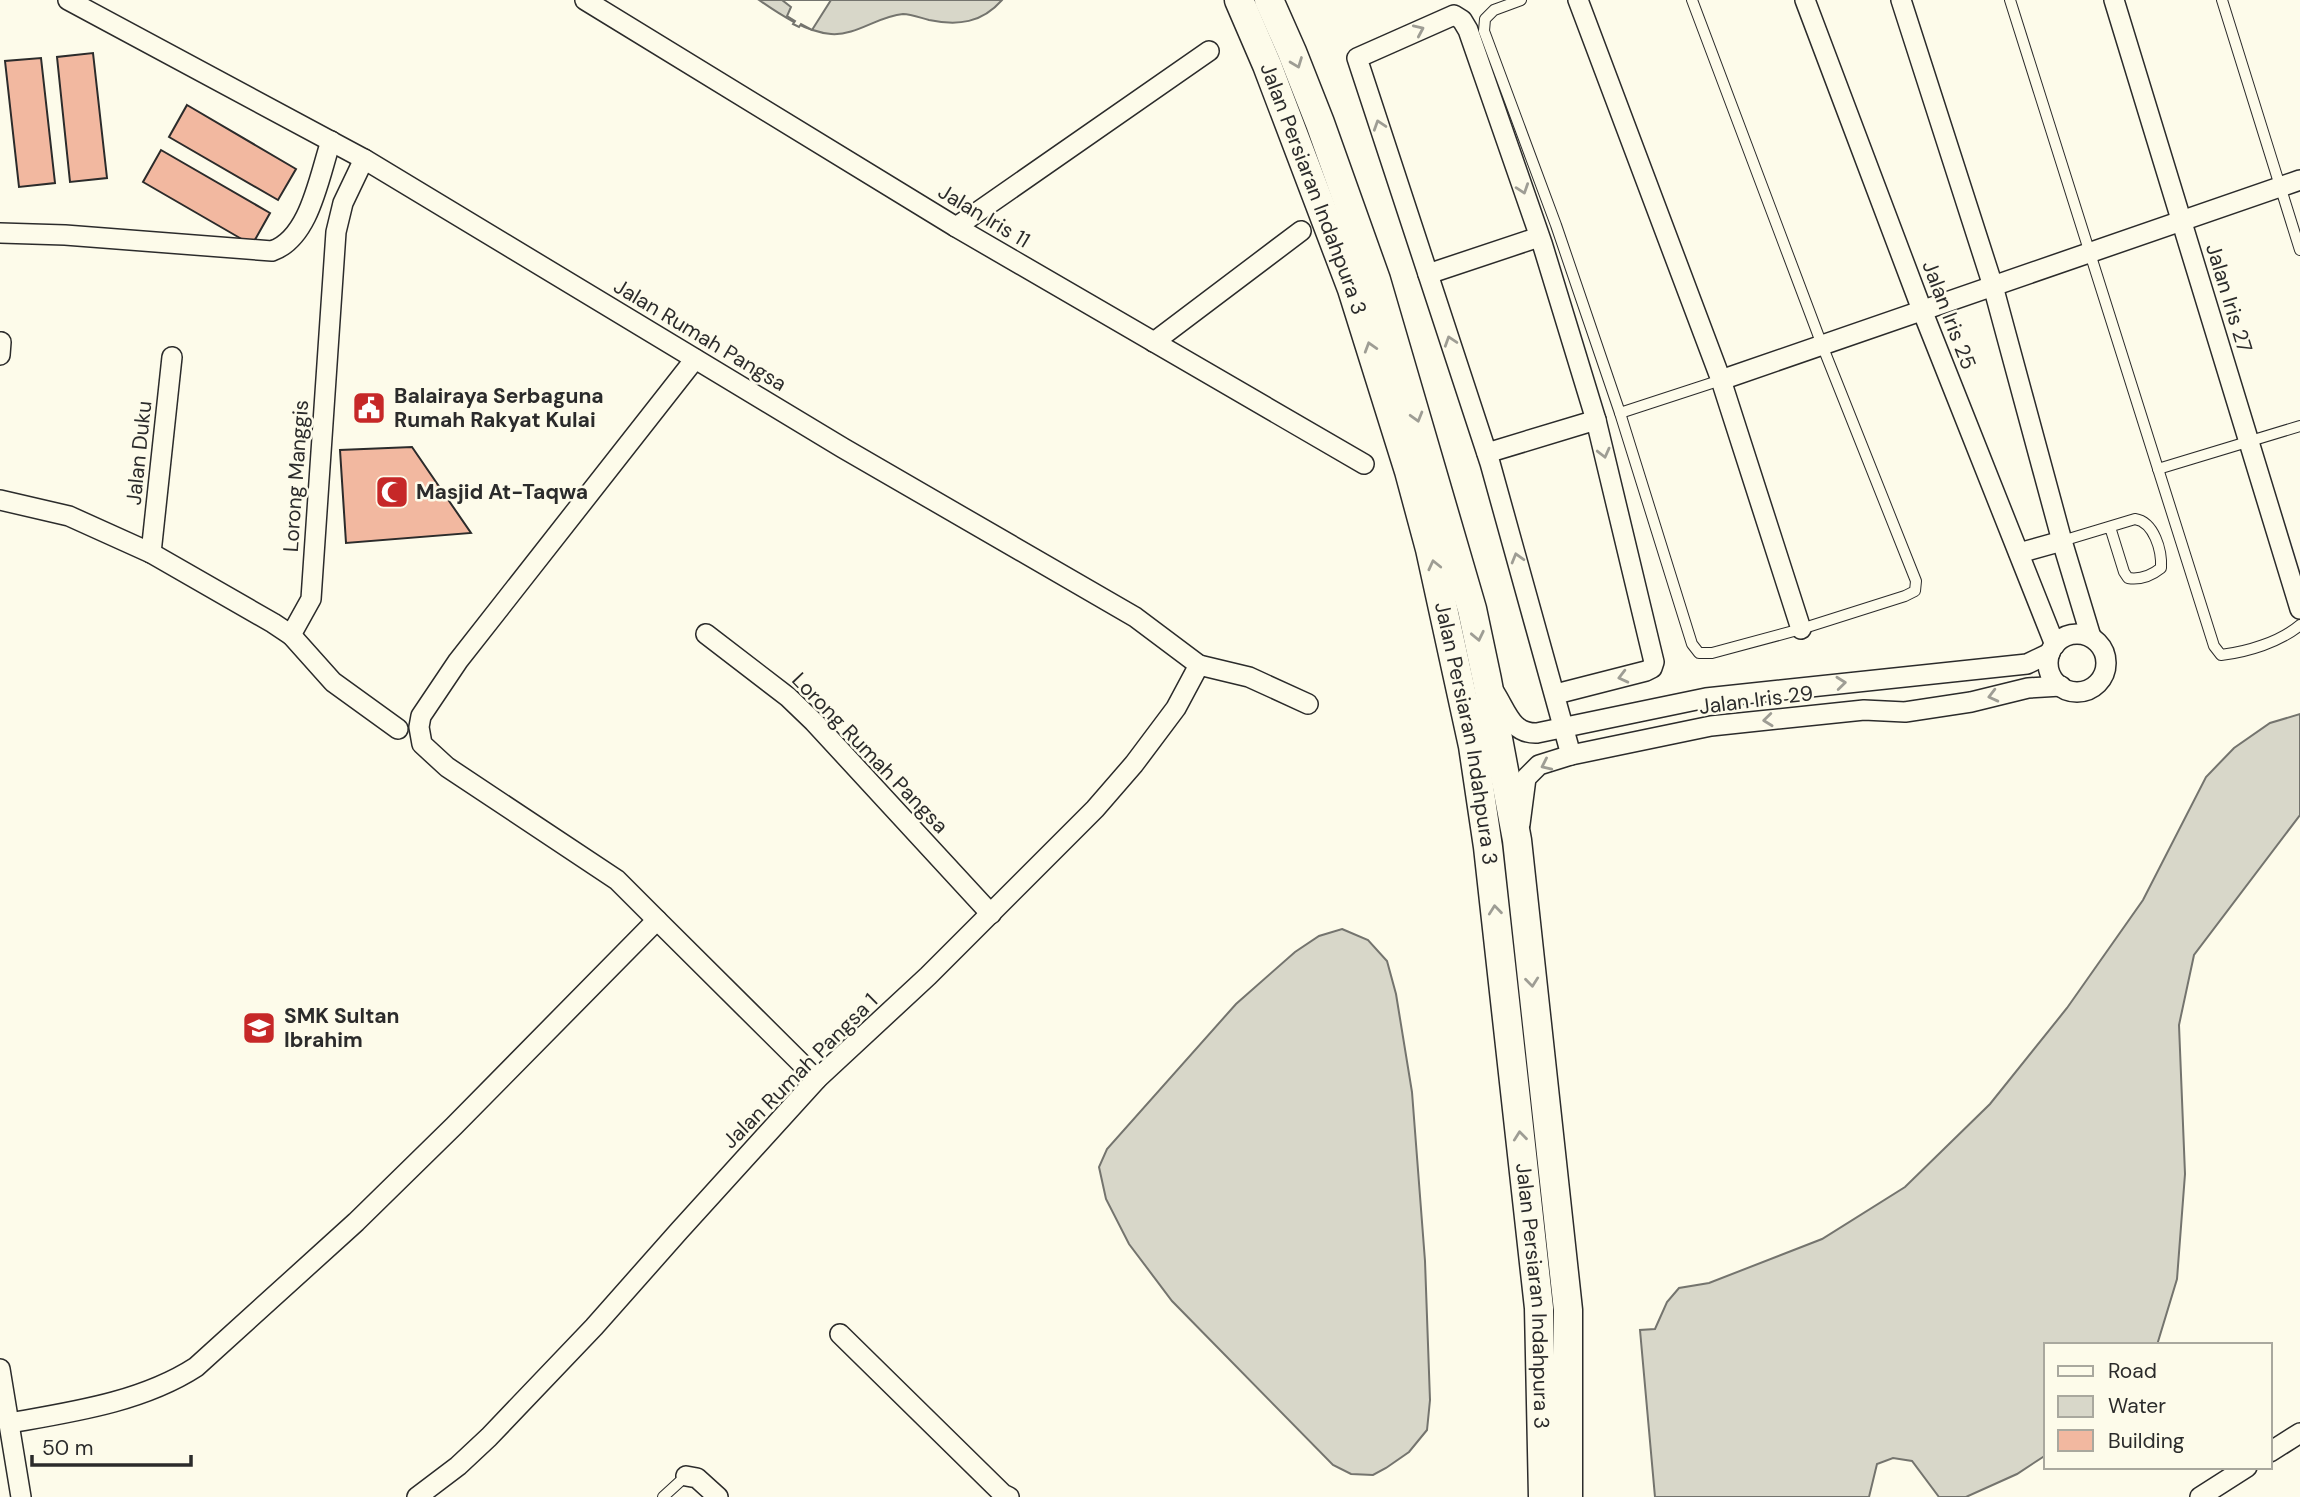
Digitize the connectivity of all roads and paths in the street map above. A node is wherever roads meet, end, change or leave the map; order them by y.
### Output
1 (68, 0) edge
2 (585, 0) edge
3 (1239, 0) edge
4 (1269, 0) edge
5 (1521, 0) edge
6 (1578, 0) edge
7 (1692, 0) edge
8 (1805, 0) edge
9 (1901, 0) edge
10 (2010, 0) edge
11 (2114, 0) edge
12 (2222, 0) edge
13 (1209, 51) dead end
14 (331, 141) junction
15 (364, 159) junction
16 (2300, 180) edge
17 (2280, 187) junction
18 (2181, 221) junction
19 (956, 227) junction
20 (1301, 231) dead end
21 (0, 233) edge
22 (1539, 237) junction
23 (2300, 250) edge
24 (2089, 252) junction
25 (1428, 274) junction
26 (1993, 286) junction
27 (1922, 310) junction
28 (1, 342) edge
29 (1154, 342) junction
30 (1822, 345) junction
31 (0, 355) edge
32 (172, 358) dead end
33 (695, 359) junction
34 (1721, 380) junction
35 (1620, 413) junction
36 (1596, 420) junction
37 (2300, 426) edge
38 (2249, 442) junction
39 (1487, 453) junction
40 (1364, 464) dead end
41 (2158, 470) junction
42 (0, 500) edge
43 (2110, 527) junction
44 (2062, 541) junction
45 (151, 554) junction
46 (2020, 554) junction
47 (2300, 610) edge
48 (2300, 625) edge
49 (1801, 629) junction
50 (706, 634) dead end
51 (291, 635) junction
52 (2091, 637) junction
53 (2052, 649) junction
54 (1199, 665) junction
55 (1488, 680) junction
56 (2061, 686) junction
57 (1556, 694) junction
58 (1308, 704) dead end
59 (1564, 727) junction
60 (398, 729) dead end
61 (1571, 755) junction
62 (1517, 840) junction
63 (991, 914) junction
64 (657, 920) junction
65 (817, 1079) junction
66 (840, 1334) dead end
67 (0, 1369) edge
68 (10, 1423) junction
69 (2300, 1433) edge
70 (2272, 1451) edge
71 (2244, 1469) edge
72 (686, 1476) joint
73 (22, 1497) edge
74 (417, 1497) edge
75 (663, 1497) edge
76 (718, 1497) edge
77 (1009, 1497) edge
78 (1543, 1497) edge
79 (1568, 1497) edge
80 (2200, 1497) edge

1 - 14 street, Jalan Rumah Pangsa
2 - 19 street, Jalan Iris 11
78 -> 3 main road, Jalan Persiaran Indahpura 3
4 -> 55 main road, Jalan Persiaran Indahpura 3
5 - 35 lane
6 - 34 street
7 - 30 lane
8 - 27 street, Jalan Iris 25
9 - 26 street
10 - 24 lane
11 - 18 street, Jalan Iris 27
12 - 17 lane
13 - 19 street
14 - 15 street, Jalan Rumah Pangsa
14 - 21 street
15 - 33 street, Jalan Rumah Pangsa
15 - 51 street, Lorong Manggis
16 - 17 street
17 - 18 street
17 - 23 lane
18 - 24 street
18 - 38 street, Jalan Iris 27
19 - 29 street, Jalan Iris 11
20 - 29 street
22 - 25 street
25 -> 22 street
22 - 36 street
24 - 26 street
24 - 41 lane
39 -> 25 street
26 - 27 street
26 - 44 street
27 - 30 street
27 - 46 street, Jalan Iris 25
28 - 31 street
29 - 40 street, Jalan Iris 11
30 - 34 street
30 - 49 lane
32 - 45 street, Jalan Duku
33 - 54 street, Jalan Rumah Pangsa
33 - 64 street
34 - 35 lane
34 - 49 street
35 - 49 lane
36 - 39 street
36 -> 57 street
37 - 38 lane
38 - 41 lane
38 - 47 street, Jalan Iris 27
57 -> 39 street
41 - 48 lane
42 - 45 street
43 - 43 lane
43 - 44 lane
44 - 46 street
44 - 52 street
45 - 51 street
46 - 53 street, Jalan Iris 25
50 - 63 street, Lorong Rumah Pangsa
51 - 60 street
52 - 53 street
52 - 56 street
53 - 56 street
59 -> 53 street, Jalan Iris 29
54 - 58 street, Jalan Rumah Pangsa
54 - 63 street, Jalan Rumah Pangsa 1
55 - 59 street, Jalan Iris 29
55 - 62 main road, Jalan Persiaran Indahpura 3
56 -> 61 street, Jalan Iris 29
57 - 59 street
59 - 61 street
61 -> 62 street, Jalan Iris 29
62 -> 79 main road, Jalan Persiaran Indahpura 3
63 - 65 street, Jalan Rumah Pangsa 1
64 - 65 street
64 - 68 street
65 - 74 street, Jalan Rumah Pangsa 1
66 - 77 street
67 - 68 street
68 - 73 street
69 - 70 street
71 - 80 street
72 - 75 lane
72 - 76 street

